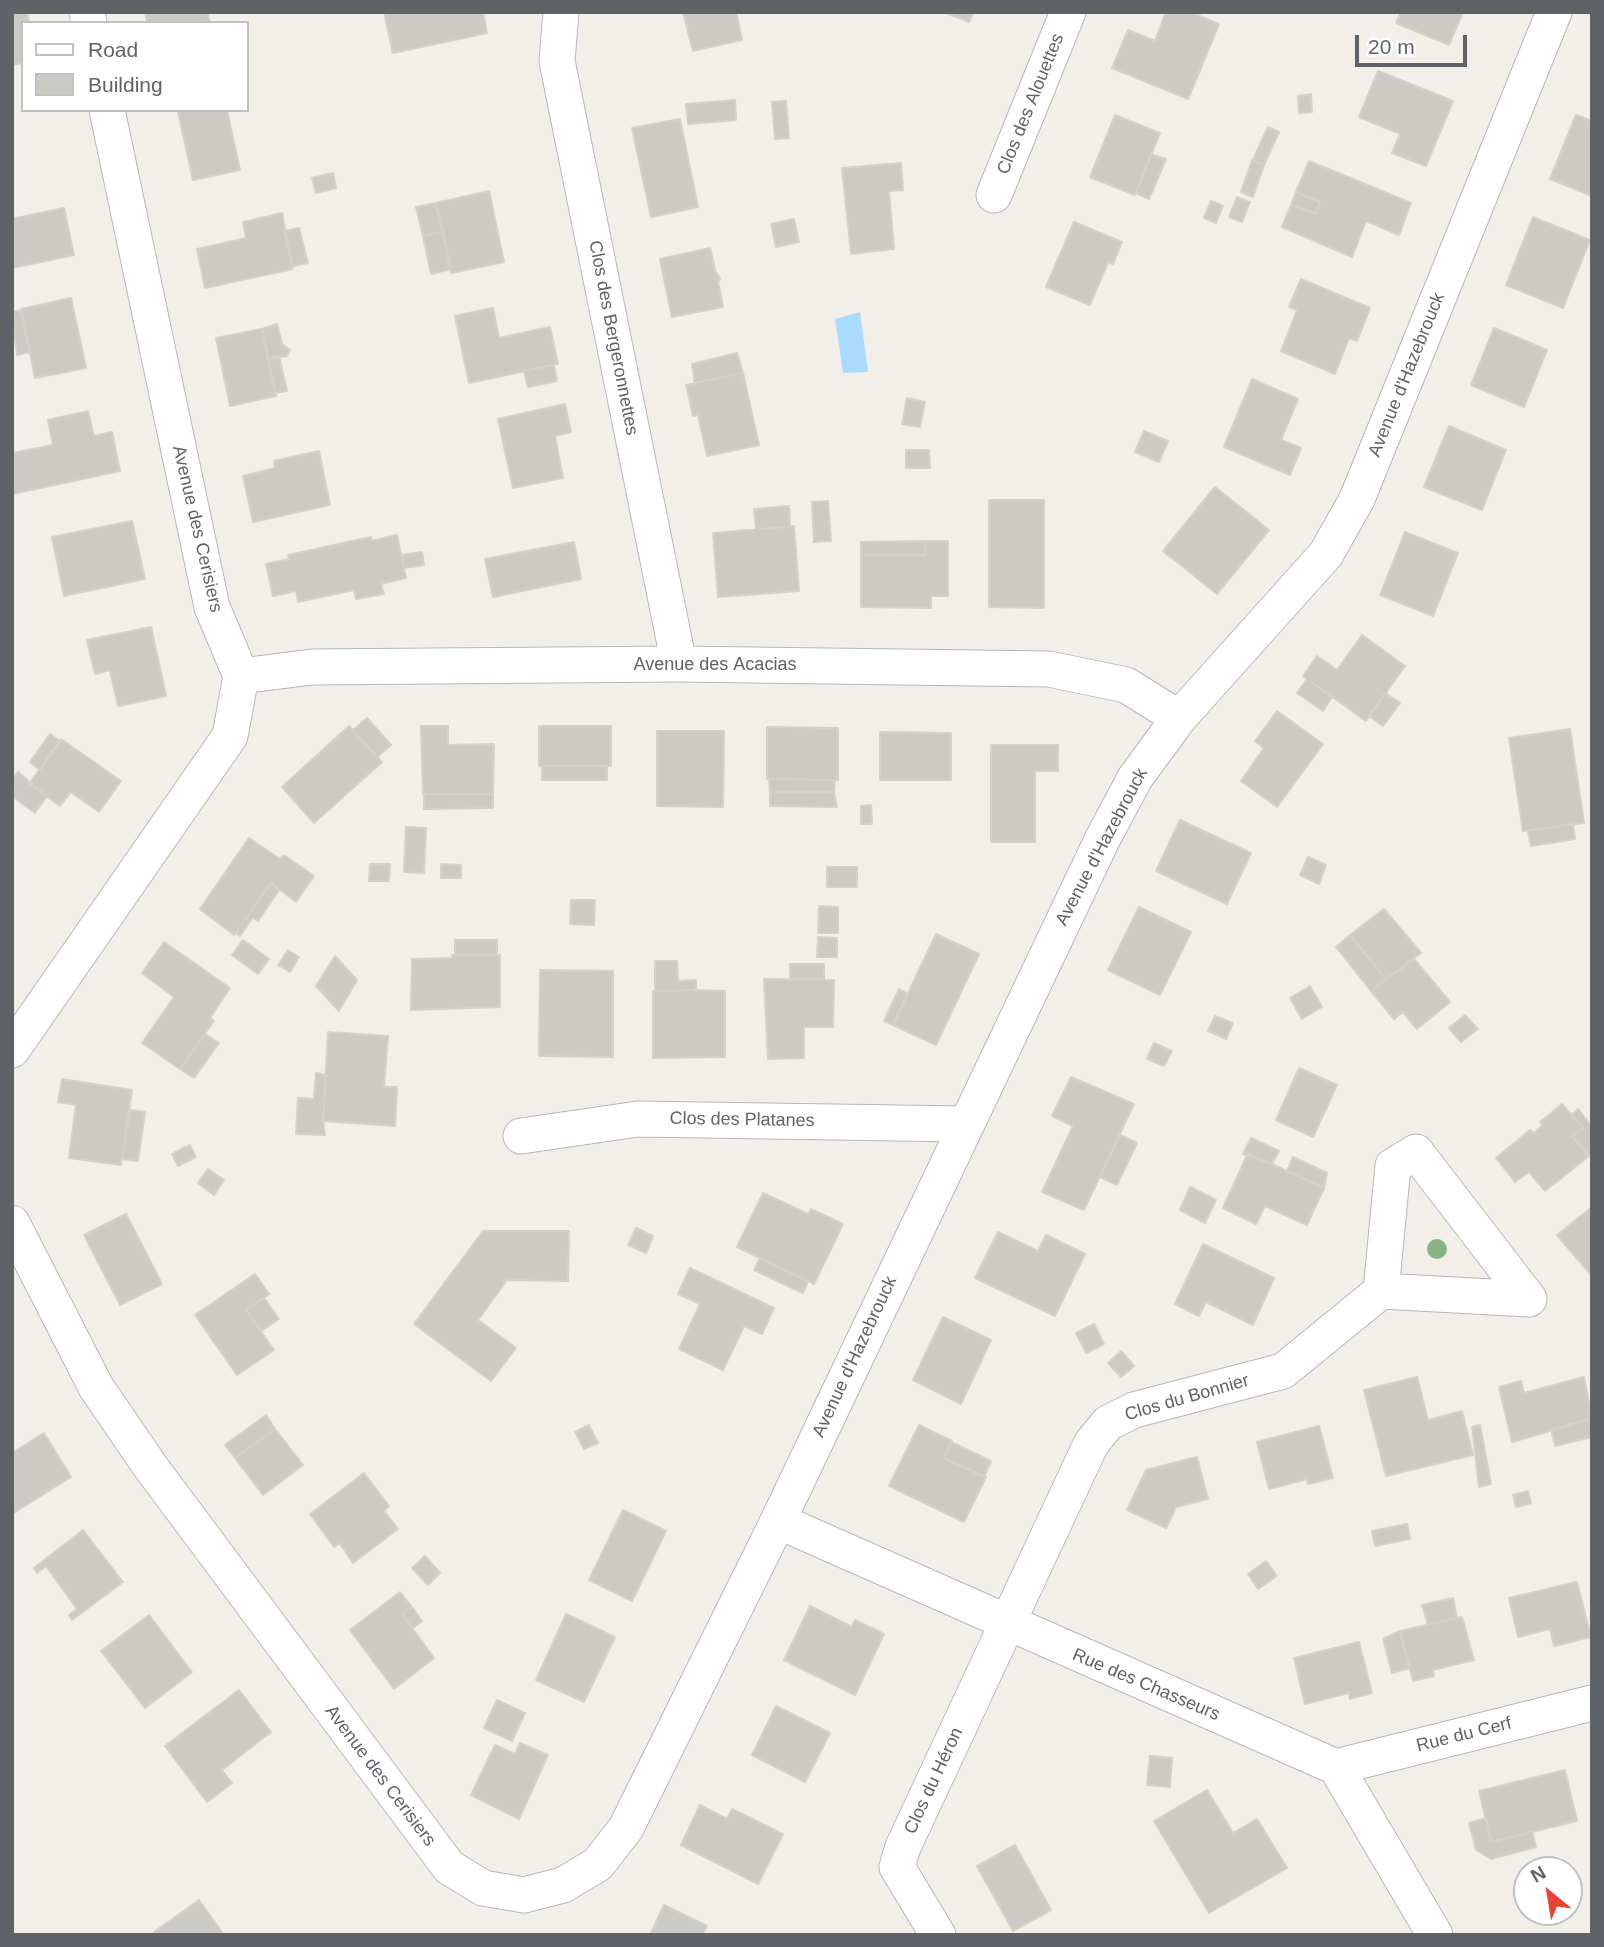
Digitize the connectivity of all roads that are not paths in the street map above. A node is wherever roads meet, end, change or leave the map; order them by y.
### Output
1 (561, 12) edge
2 (1068, 12) edge
3 (1554, 12) edge
4 (107, 112) edge
5 (994, 195) dead end
6 (678, 664) junction
7 (241, 676) junction
8 (1179, 718) junction
9 (12, 1050) edge
10 (964, 1124) junction
11 (521, 1136) dead end
12 (12, 1223) edge
13 (1381, 1291) junction
14 (778, 1521) junction
15 (1008, 1625) junction
16 (1592, 1703) edge
17 (1336, 1767) junction
18 (938, 1935) edge
19 (1436, 1935) edge

1 - 6 street, Clos des Bergeronnettes
2 - 5 street, Clos des Alouettes
3 - 8 street, Avenue d'Hazebrouck
4 - 7 street, Avenue des Cerisiers
6 - 7 street, Avenue des Acacias
6 - 8 street, Avenue des Acacias
7 - 9 street
8 - 10 street, Avenue d'Hazebrouck
10 - 11 street, Clos des Platanes
10 - 14 street, Avenue d'Hazebrouck
12 - 14 street, Avenue des Cerisiers
13 - 13 street
13 - 15 street, Clos du Bonnier
14 - 15 street, Rue des Chasseurs
15 - 17 street, Rue des Chasseurs
15 - 18 street, Clos du Héron
16 - 17 street, Rue du Cerf
17 - 19 street

